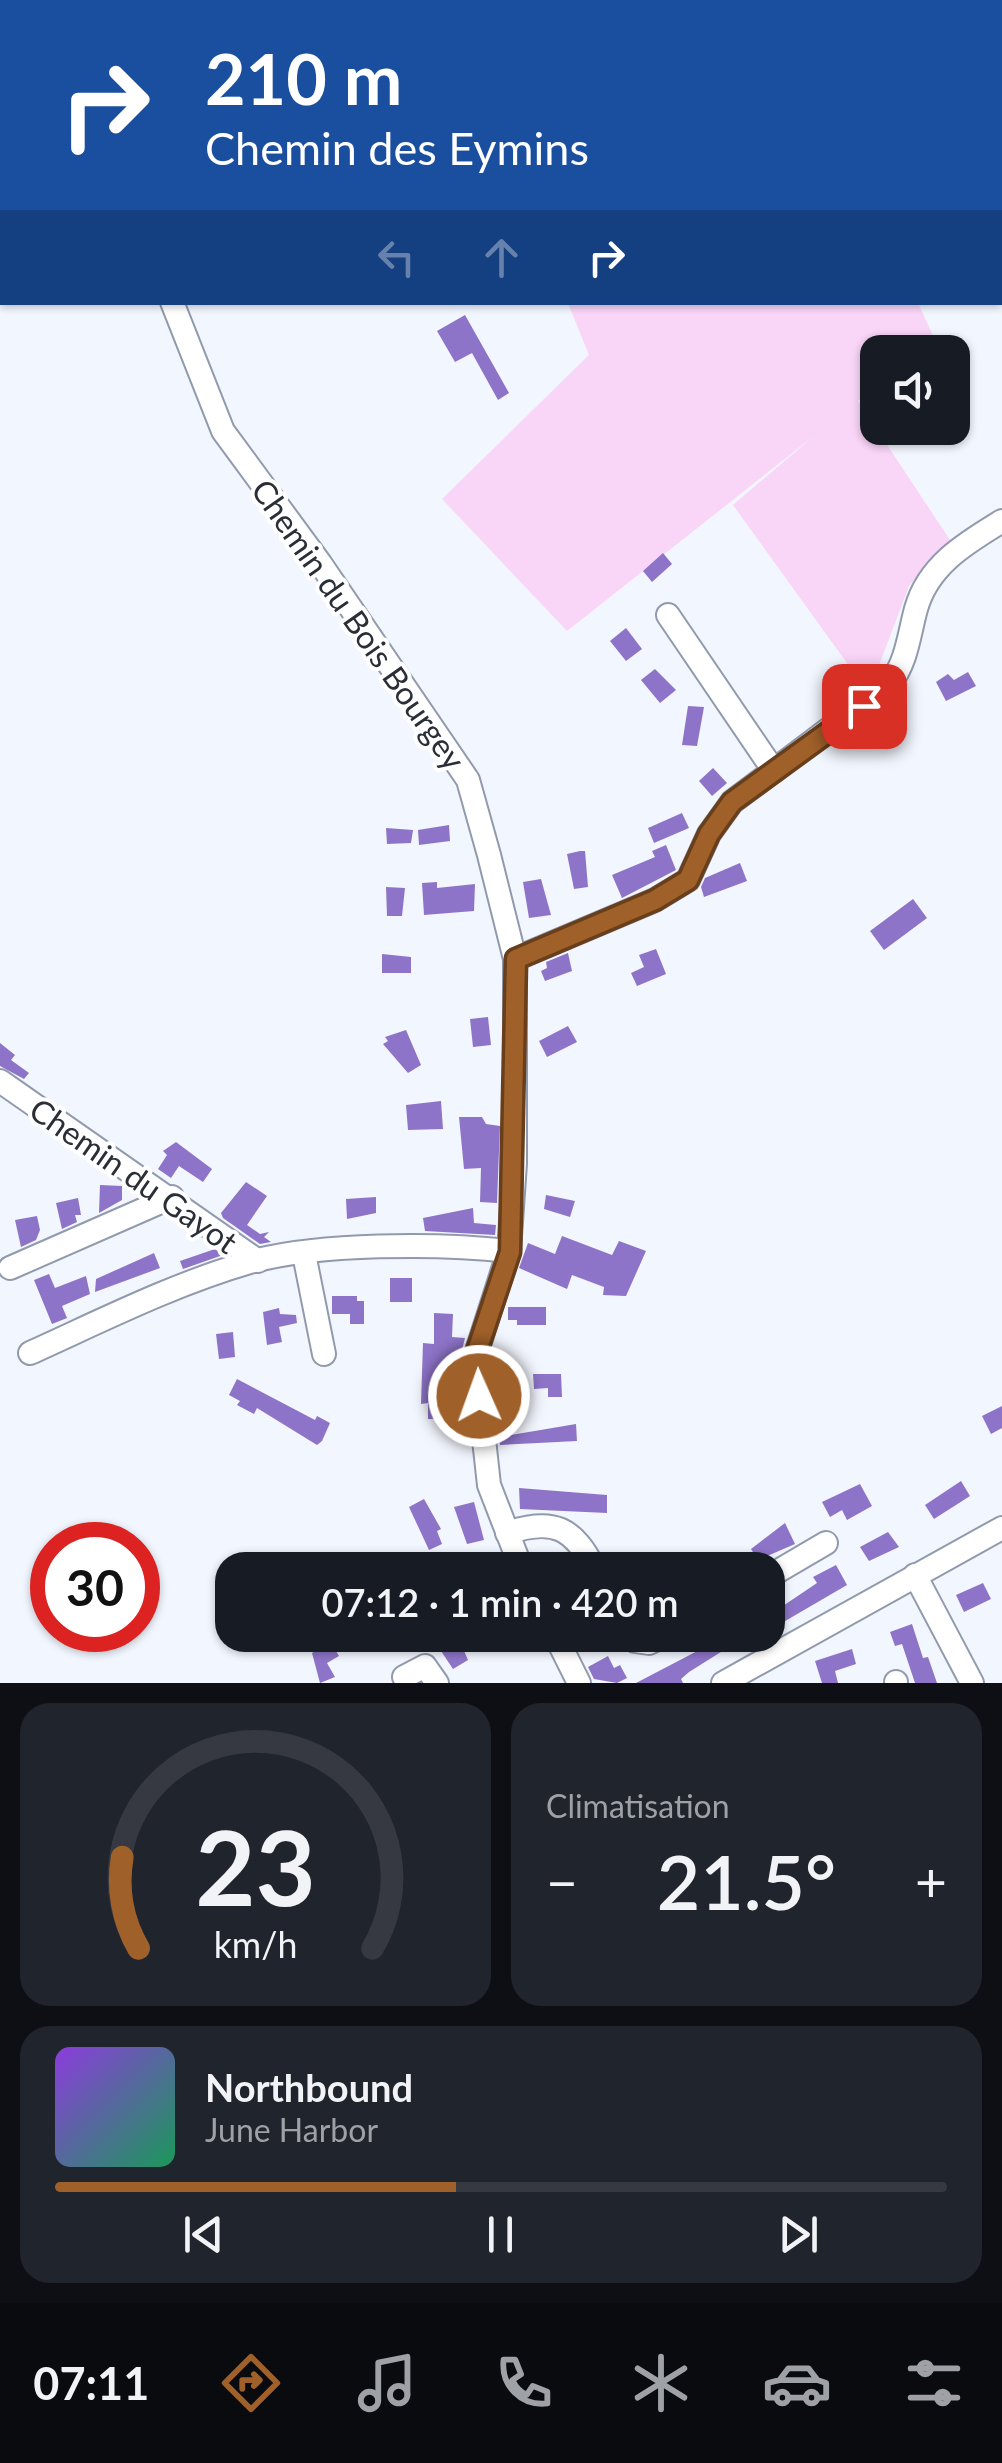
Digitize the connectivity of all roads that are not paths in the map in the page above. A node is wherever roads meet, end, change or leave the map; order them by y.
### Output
1 (173, 305) edge
2 (1002, 521) edge
3 (668, 615) dead end
4 (774, 772) junction
5 (516, 959) junction
6 (0, 1081) edge
7 (172, 1198) junction
8 (510, 1252) junction
9 (304, 1254) junction
10 (258, 1260) junction
11 (10, 1268) dead end
12 (30, 1353) dead end
13 (324, 1354) dead end
14 (1002, 1528) edge
15 (507, 1533) junction
16 (826, 1543) dead end
17 (515, 1552) edge
18 (586, 1552) edge
19 (785, 1567) edge
20 (915, 1575) junction
21 (564, 1652) edge
22 (404, 1678) dead end
23 (437, 1683) edge
24 (578, 1683) edge
25 (723, 1683) edge
26 (972, 1683) edge

1 - 5 street, Chemin du Bois Bourgey
2 - 4 street
3 - 4 street
4 - 5 street
5 - 8 street, Chemin du Bois Bourgey
6 - 7 street, Chemin du Gayot
7 - 10 street, Chemin du Gayot
7 - 11 street
8 - 9 street, Chemin du Gayot
8 - 15 street, Chemin du Bois Bourgey
9 - 10 street, Chemin du Gayot
9 - 13 street
10 - 12 street
14 - 20 street
15 - 17 street, Chemin du Bois Bourgey
15 - 18 street
16 - 19 street
20 - 25 street
20 - 26 street
21 - 24 street
22 - 23 street

